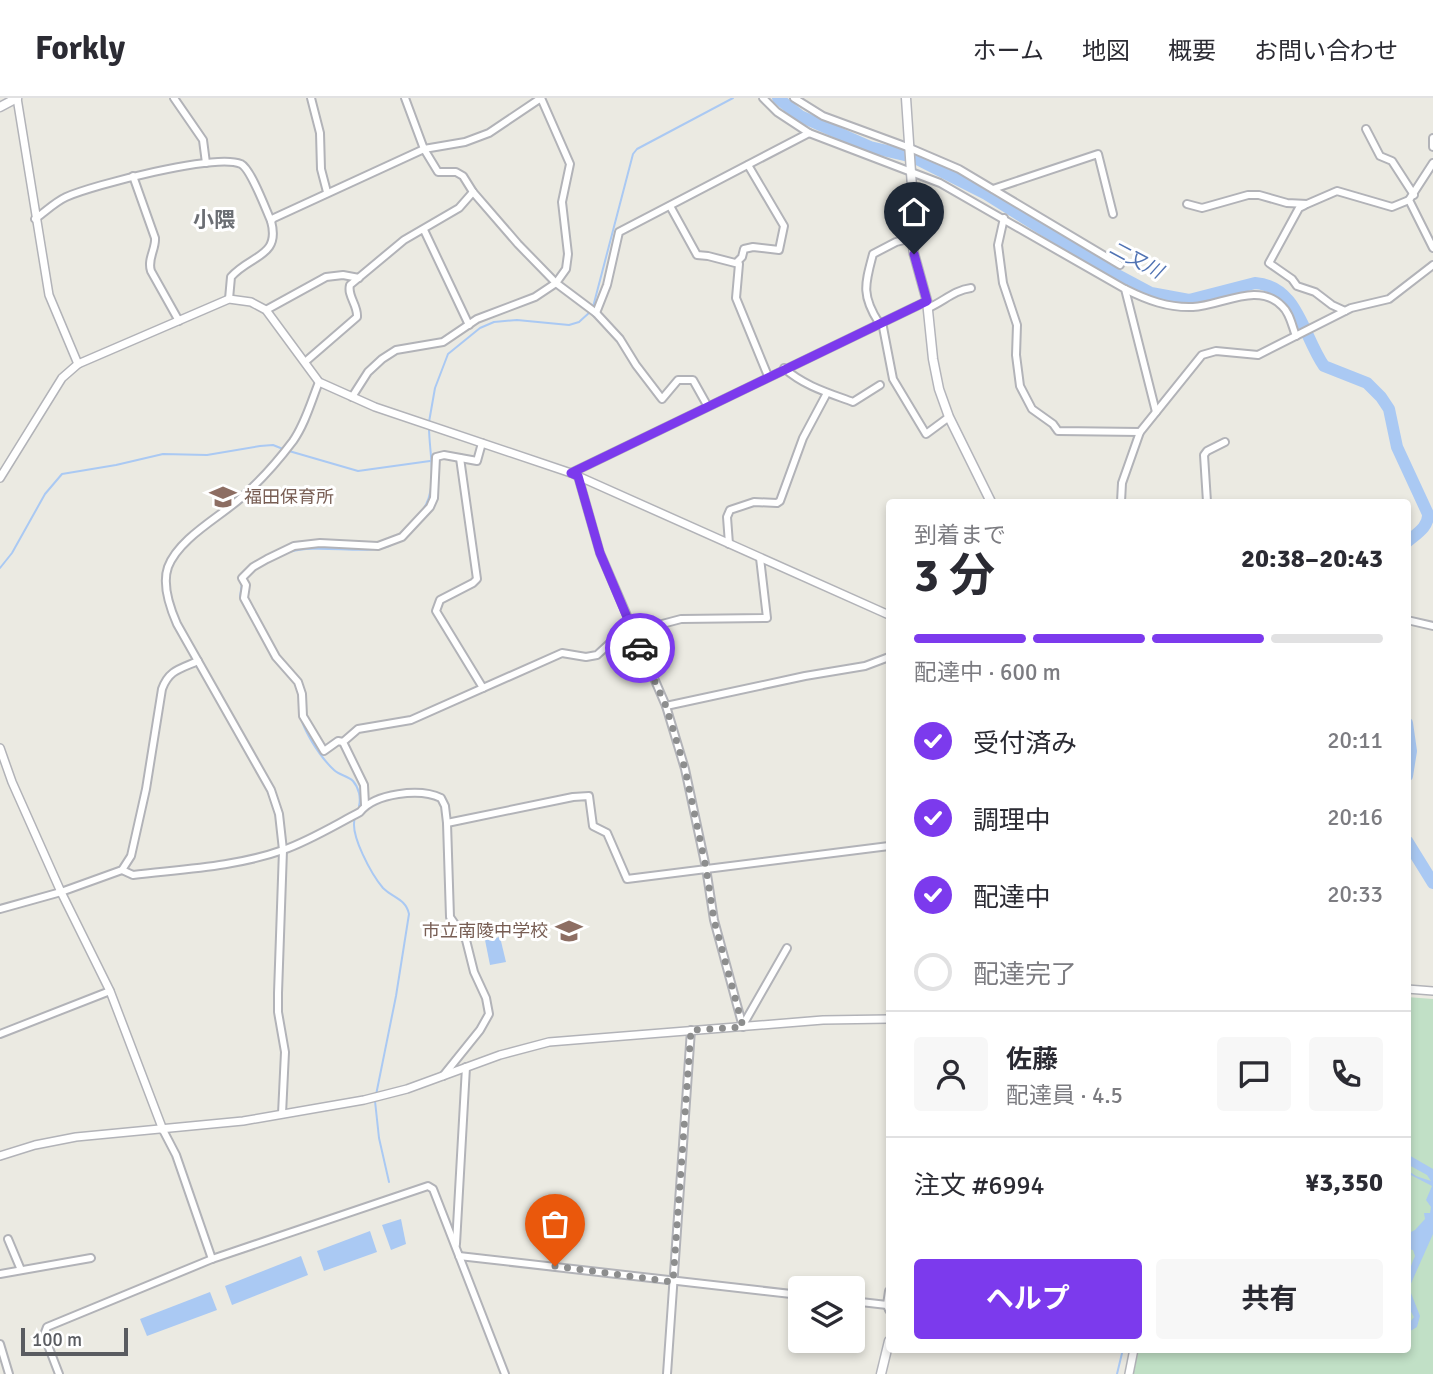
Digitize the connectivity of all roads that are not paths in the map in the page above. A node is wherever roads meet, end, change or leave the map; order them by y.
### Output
1 (17, 98) edge
2 (174, 98) edge
3 (311, 98) edge
4 (405, 98) edge
5 (763, 98) edge
6 (794, 98) edge
7 (906, 98) edge
8 (0, 107) edge
9 (1366, 129) dead end
10 (809, 133) junction
11 (1433, 138) edge
12 (1433, 147) edge
13 (910, 148) junction
14 (424, 149) junction
15 (206, 163) junction
16 (1433, 163) edge
17 (748, 165) junction
18 (911, 174) junction
19 (133, 176) junction
20 (993, 189) junction
21 (327, 192) junction
22 (473, 192) junction
23 (1411, 197) junction
24 (1188, 204) dead end
25 (1307, 204) junction
26 (670, 206) junction
27 (1113, 214) dead end
28 (1004, 218) junction
29 (35, 219) junction
30 (271, 221) junction
31 (424, 230) junction
32 (912, 238) junction
33 (1433, 248) edge
34 (737, 262) junction
35 (1120, 265) dead end
36 (1433, 265) edge
37 (359, 278) junction
38 (556, 283) junction
39 (971, 288) dead end
40 (1125, 289) junction
41 (229, 299) junction
42 (927, 304) junction
43 (266, 310) junction
44 (1345, 311) junction
45 (596, 313) junction
46 (179, 321) junction
47 (880, 322) junction
48 (469, 325) junction
49 (1296, 335) junction
50 (305, 362) junction
51 (78, 364) junction
52 (784, 368) junction
53 (768, 376) junction
54 (319, 382) junction
55 (880, 385) dead end
56 (827, 393) junction
57 (352, 397) junction
58 (707, 405) junction
59 (1156, 412) junction
60 (950, 417) junction
61 (1140, 432) junction
62 (1225, 442) dead end
63 (482, 443) junction
64 (460, 458) junction
65 (574, 475) junction
66 (0, 478) edge
67 (990, 499) edge
68 (1121, 499) edge
69 (1207, 499) edge
70 (729, 544) junction
71 (760, 558) junction
72 (886, 614) edge
73 (1411, 620) edge
74 (1431, 623) edge
75 (632, 632) junction
76 (886, 658) edge
77 (198, 661) junction
78 (483, 688) junction
79 (666, 706) junction
80 (343, 742) junction
81 (0, 748) edge
82 (365, 805) junction
83 (447, 823) junction
84 (886, 846) edge
85 (283, 850) junction
86 (706, 868) junction
87 (122, 870) junction
88 (61, 892) junction
89 (0, 909) edge
90 (787, 948) dead end
91 (1411, 989) edge
92 (1433, 990) edge
93 (110, 991) junction
94 (886, 1019) edge
95 (743, 1026) junction
96 (691, 1030) junction
97 (0, 1034) edge
98 (466, 1068) junction
99 (442, 1077) junction
100 (282, 1114) junction
101 (163, 1130) junction
102 (0, 1156) edge
103 (8, 1239) dead end
104 (456, 1247) junction
105 (459, 1256) junction
106 (91, 1258) dead end
107 (212, 1259) junction
108 (21, 1270) junction
109 (0, 1274) edge
110 (673, 1282) junction
111 (788, 1295) edge
112 (865, 1304) edge
113 (886, 1308) edge
114 (0, 1344) edge
115 (886, 1353) edge
116 (1133, 1353) edge
117 (9, 1374) edge
118 (59, 1374) edge
119 (505, 1374) edge
120 (667, 1374) edge
121 (881, 1374) edge
122 (1129, 1374) edge

1 - 8 main road
1 - 29 street
2 - 15 street
3 - 21 street
4 - 14 street
5 - 10 street
6 - 13 street
7 - 13 main road
9 - 23 street
10 - 17 street
10 - 18 street
11 - 12 street
13 - 18 main road
13 - 20 street
14 - 21 street
14 - 22 street
14 - 38 street
15 - 19 street
15 - 30 street
16 - 23 street
17 - 26 street
17 - 34 street
18 - 28 street
18 - 32 main road
19 - 29 street
19 - 46 street
20 - 27 street
20 - 35 street
21 - 30 street
22 - 31 street
22 - 38 street
23 - 25 street
23 - 33 street
24 - 25 street
25 - 44 street
26 - 34 street
26 - 45 street
28 - 40 street
28 - 61 street
29 - 51 street
30 - 41 street
31 - 37 street
31 - 48 street
32 - 42 main road
32 - 47 street
34 - 53 street
36 - 44 street
37 - 43 street
37 - 50 street
38 - 45 street
38 - 48 street
39 - 42 street
40 - 49 street
40 - 59 street
41 - 43 street
41 - 46 street
42 - 47 street
42 - 60 main road
43 - 50 street
44 - 49 street
45 - 58 street
46 - 51 street
47 - 52 street
47 - 60 street
48 - 57 street
49 - 59 street
50 - 54 street
51 - 66 street
52 - 53 street
52 - 56 street
53 - 58 street
54 - 57 street
54 - 77 street
55 - 56 street
56 - 70 street
57 - 63 street
58 - 65 street
59 - 61 street
60 - 67 main road
61 - 68 street
62 - 69 street
63 - 64 street
63 - 65 street
64 - 78 street
64 - 80 street
65 - 70 street
65 - 75 street
70 - 71 street
71 - 72 street
71 - 75 street
73 - 74 street
75 - 78 street
75 - 79 street
76 - 79 street
77 - 85 street
77 - 87 street
78 - 80 street
79 - 86 street
80 - 82 street
81 - 88 street
82 - 83 street
82 - 85 street
83 - 86 street
83 - 99 street
84 - 86 street
85 - 87 street
85 - 100 street
86 - 95 street
87 - 88 street
88 - 89 street
88 - 93 street
90 - 95 street
91 - 92 street
93 - 97 street
93 - 101 street
94 - 95 street
95 - 96 street
96 - 98 street
96 - 110 street
98 - 99 street
98 - 104 street
99 - 100 street
100 - 101 street
101 - 102 street
101 - 107 street
103 - 108 street
104 - 105 street
104 - 107 street
105 - 110 street
105 - 119 street
106 - 108 street
107 - 118 street
108 - 109 street
110 - 111 street
110 - 120 street
112 - 113 street
114 - 117 street
115 - 121 main road
116 - 122 street

